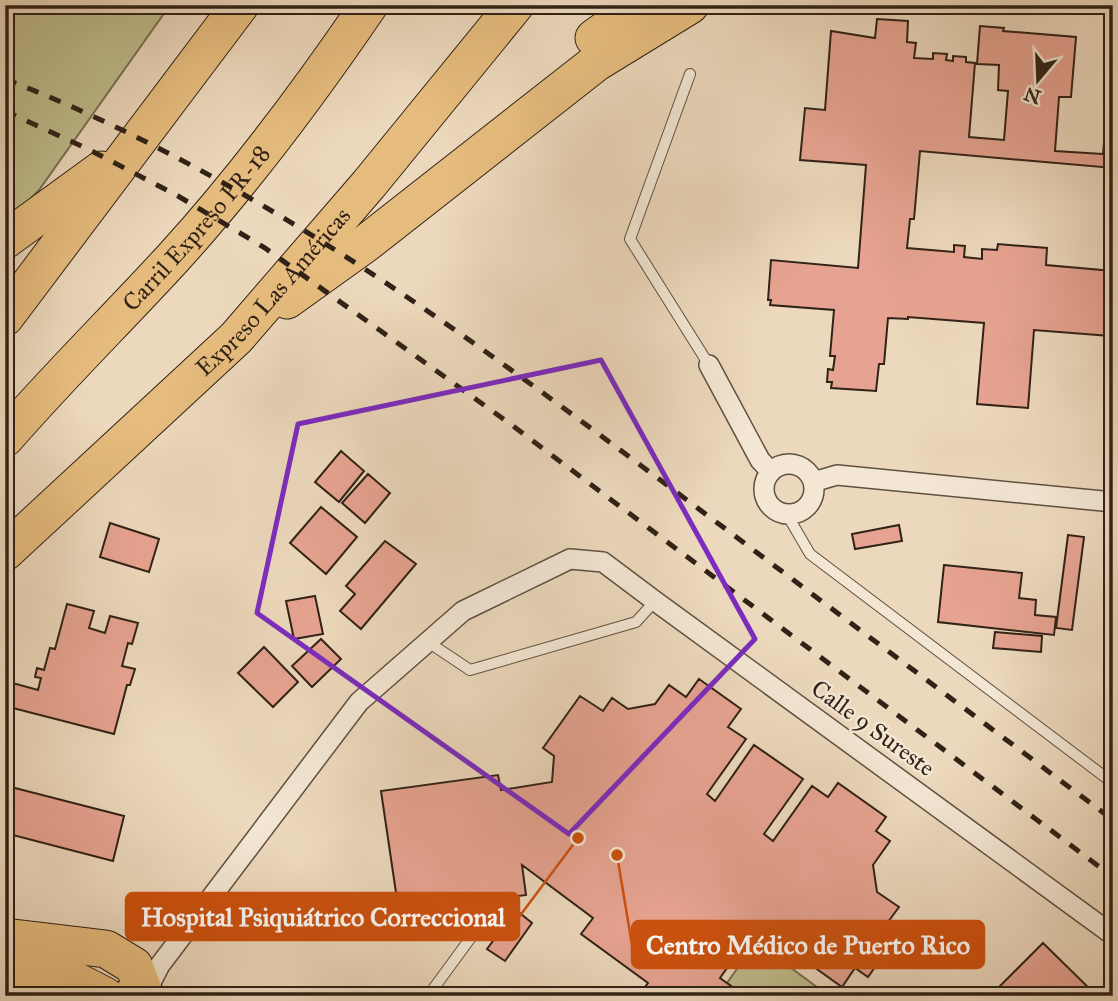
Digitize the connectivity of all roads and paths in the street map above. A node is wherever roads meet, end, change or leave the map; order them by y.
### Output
1 (240, 5) edge
2 (369, 5) edge
3 (515, 5) edge
4 (639, 5) edge
5 (690, 5) edge
6 (690, 74) dead end
7 (133, 147) junction
8 (5, 240) edge
9 (365, 244) junction
10 (5, 317) edge
11 (236, 338) junction
12 (709, 365) joint
13 (5, 438) edge
14 (771, 472) junction
15 (813, 482) junction
16 (1113, 502) edge
17 (789, 514) junction
18 (5, 552) edge
19 (655, 601) junction
20 (428, 642) junction
21 (1113, 783) edge
22 (483, 921) dead end
23 (1113, 934) edge
24 (5, 937) edge
25 (5, 972) edge
26 (105, 996) edge
27 (131, 996) edge
28 (145, 996) edge
29 (428, 996) edge

1 - 7 highway
2 - 13 highway, Carril Expreso PR-18
3 - 11 highway, Expreso Las Américas
4 - 9 highway
5 - 9 highway
6 - 12 lane
7 - 8 highway
7 - 10 highway
9 - 11 highway
11 - 18 highway, Expreso Las Américas
12 - 14 street
14 - 15 street
14 - 17 street
15 - 16 street
15 - 17 street
17 - 21 lane
19 - 20 lane
19 - 20 street, Calle 9 Sureste
19 - 23 street, Calle 9 Sureste
20 - 28 street
22 - 29 lane
24 - 28 highway
25 - 26 highway
27 - 28 highway

